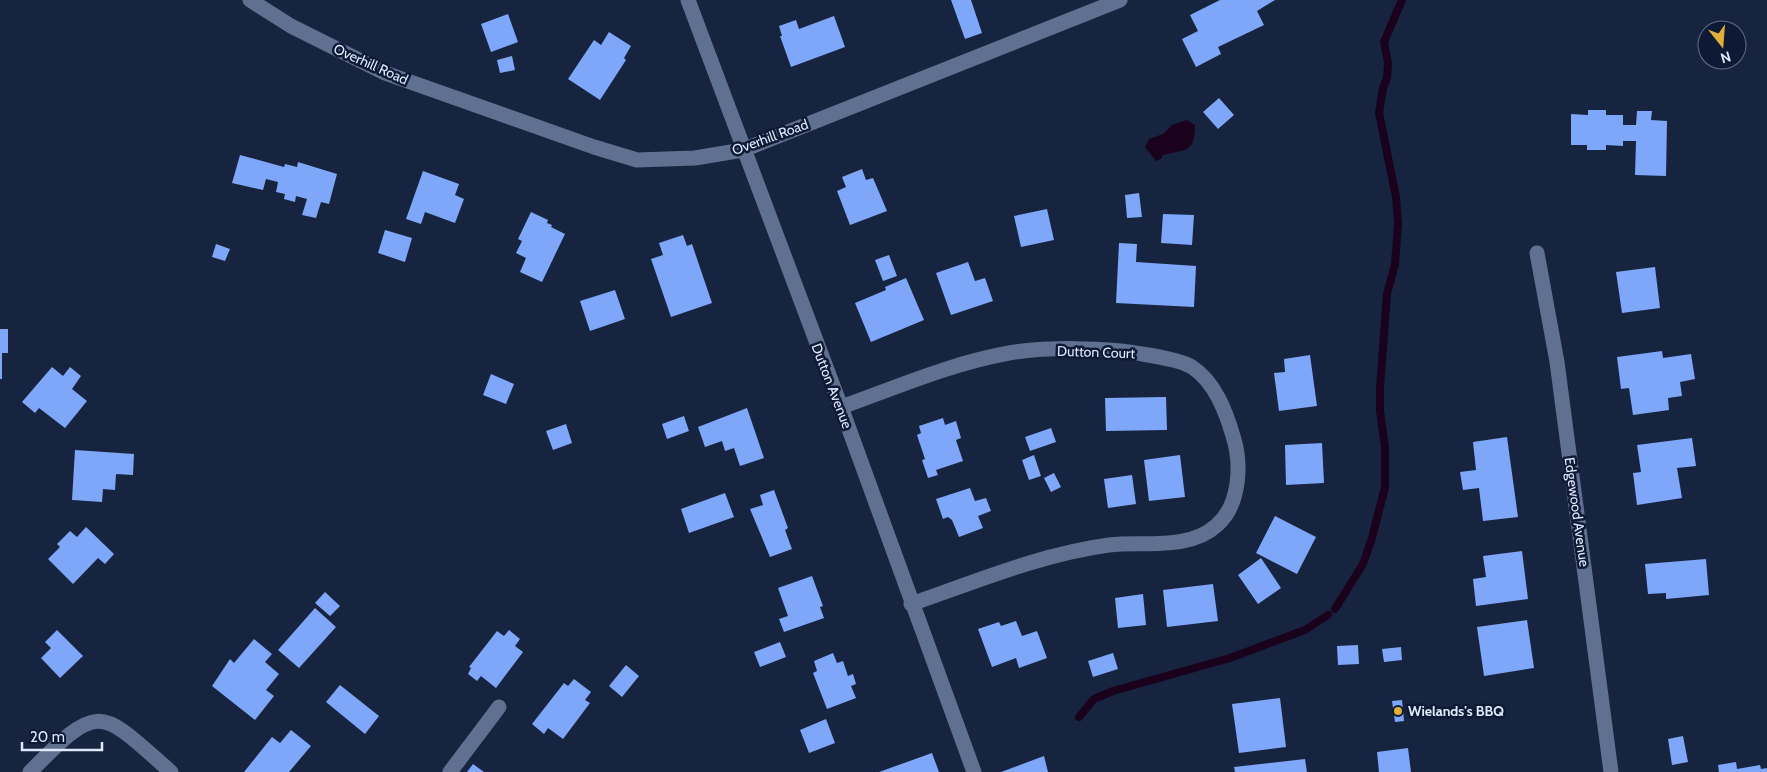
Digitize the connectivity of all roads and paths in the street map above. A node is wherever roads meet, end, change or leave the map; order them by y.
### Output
1 (250, 0) edge
2 (688, 0) edge
3 (1120, 0) edge
4 (743, 150) junction
5 (1536, 253) dead end
6 (840, 407) junction
7 (911, 604) junction
8 (499, 707) dead end
9 (30, 772) edge
10 (171, 772) edge
11 (450, 772) edge
12 (974, 772) edge
13 (1611, 772) edge

1 - 4 street, Overhill Road
2 - 4 street, Dutton Avenue
3 - 4 street, Overhill Road
4 - 6 street, Dutton Avenue
5 - 13 street, Edgewood Avenue
6 - 7 street, Dutton Avenue
6 - 7 street, Dutton Court
7 - 12 street, Dutton Avenue
8 - 11 street
9 - 10 street

